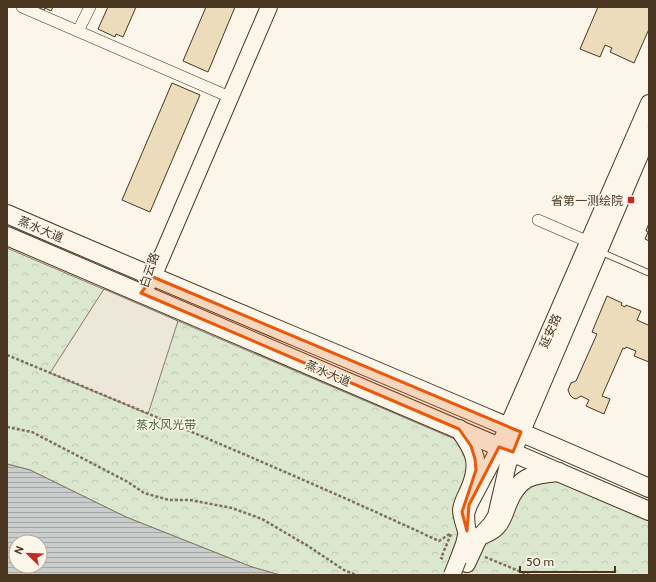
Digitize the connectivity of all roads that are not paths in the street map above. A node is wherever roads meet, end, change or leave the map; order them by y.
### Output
1 (22, 7) edge
2 (90, 7) edge
3 (263, 7) edge
4 (269, 7) edge
5 (78, 31) junction
6 (225, 95) junction
7 (649, 103) edge
8 (649, 134) edge
9 (7, 214) edge
10 (538, 220) dead end
11 (7, 236) edge
12 (594, 246) junction
13 (649, 273) edge
14 (149, 276) junction
15 (141, 293) junction
16 (459, 429) junction
17 (515, 429) junction
18 (506, 449) junction
19 (559, 472) junction
20 (649, 488) edge
21 (649, 511) edge
22 (466, 533) junction
23 (463, 566) edge
24 (452, 575) edge

1 - 5 street
2 - 5 street
3 - 6 main road, 白云路
4 - 14 main road, 白云路
5 - 6 street
6 - 14 main road, 白云路
7 - 12 main road, 延安路
8 - 12 main road, 延安路
9 - 14 main road, 蒸水大道
10 - 12 street
11 - 15 main road, 蒸水大道
12 - 13 lane
12 - 17 main road, 延安路
14 - 15 main road, 白云路
14 - 17 main road, 蒸水大道
15 - 16 main road, 蒸水大道
16 - 18 main road, 蒸水大道
16 - 22 main road
17 - 18 main road, 延安路
17 - 20 main road, 蒸水大道
18 - 19 main road, 蒸水大道
18 - 22 main road, 延安路
18 - 22 main road, 延安路
19 - 21 main road, 蒸水大道
19 - 22 main road
22 - 23 main road, 延安路
23 - 24 main road, 延安路, bridge

